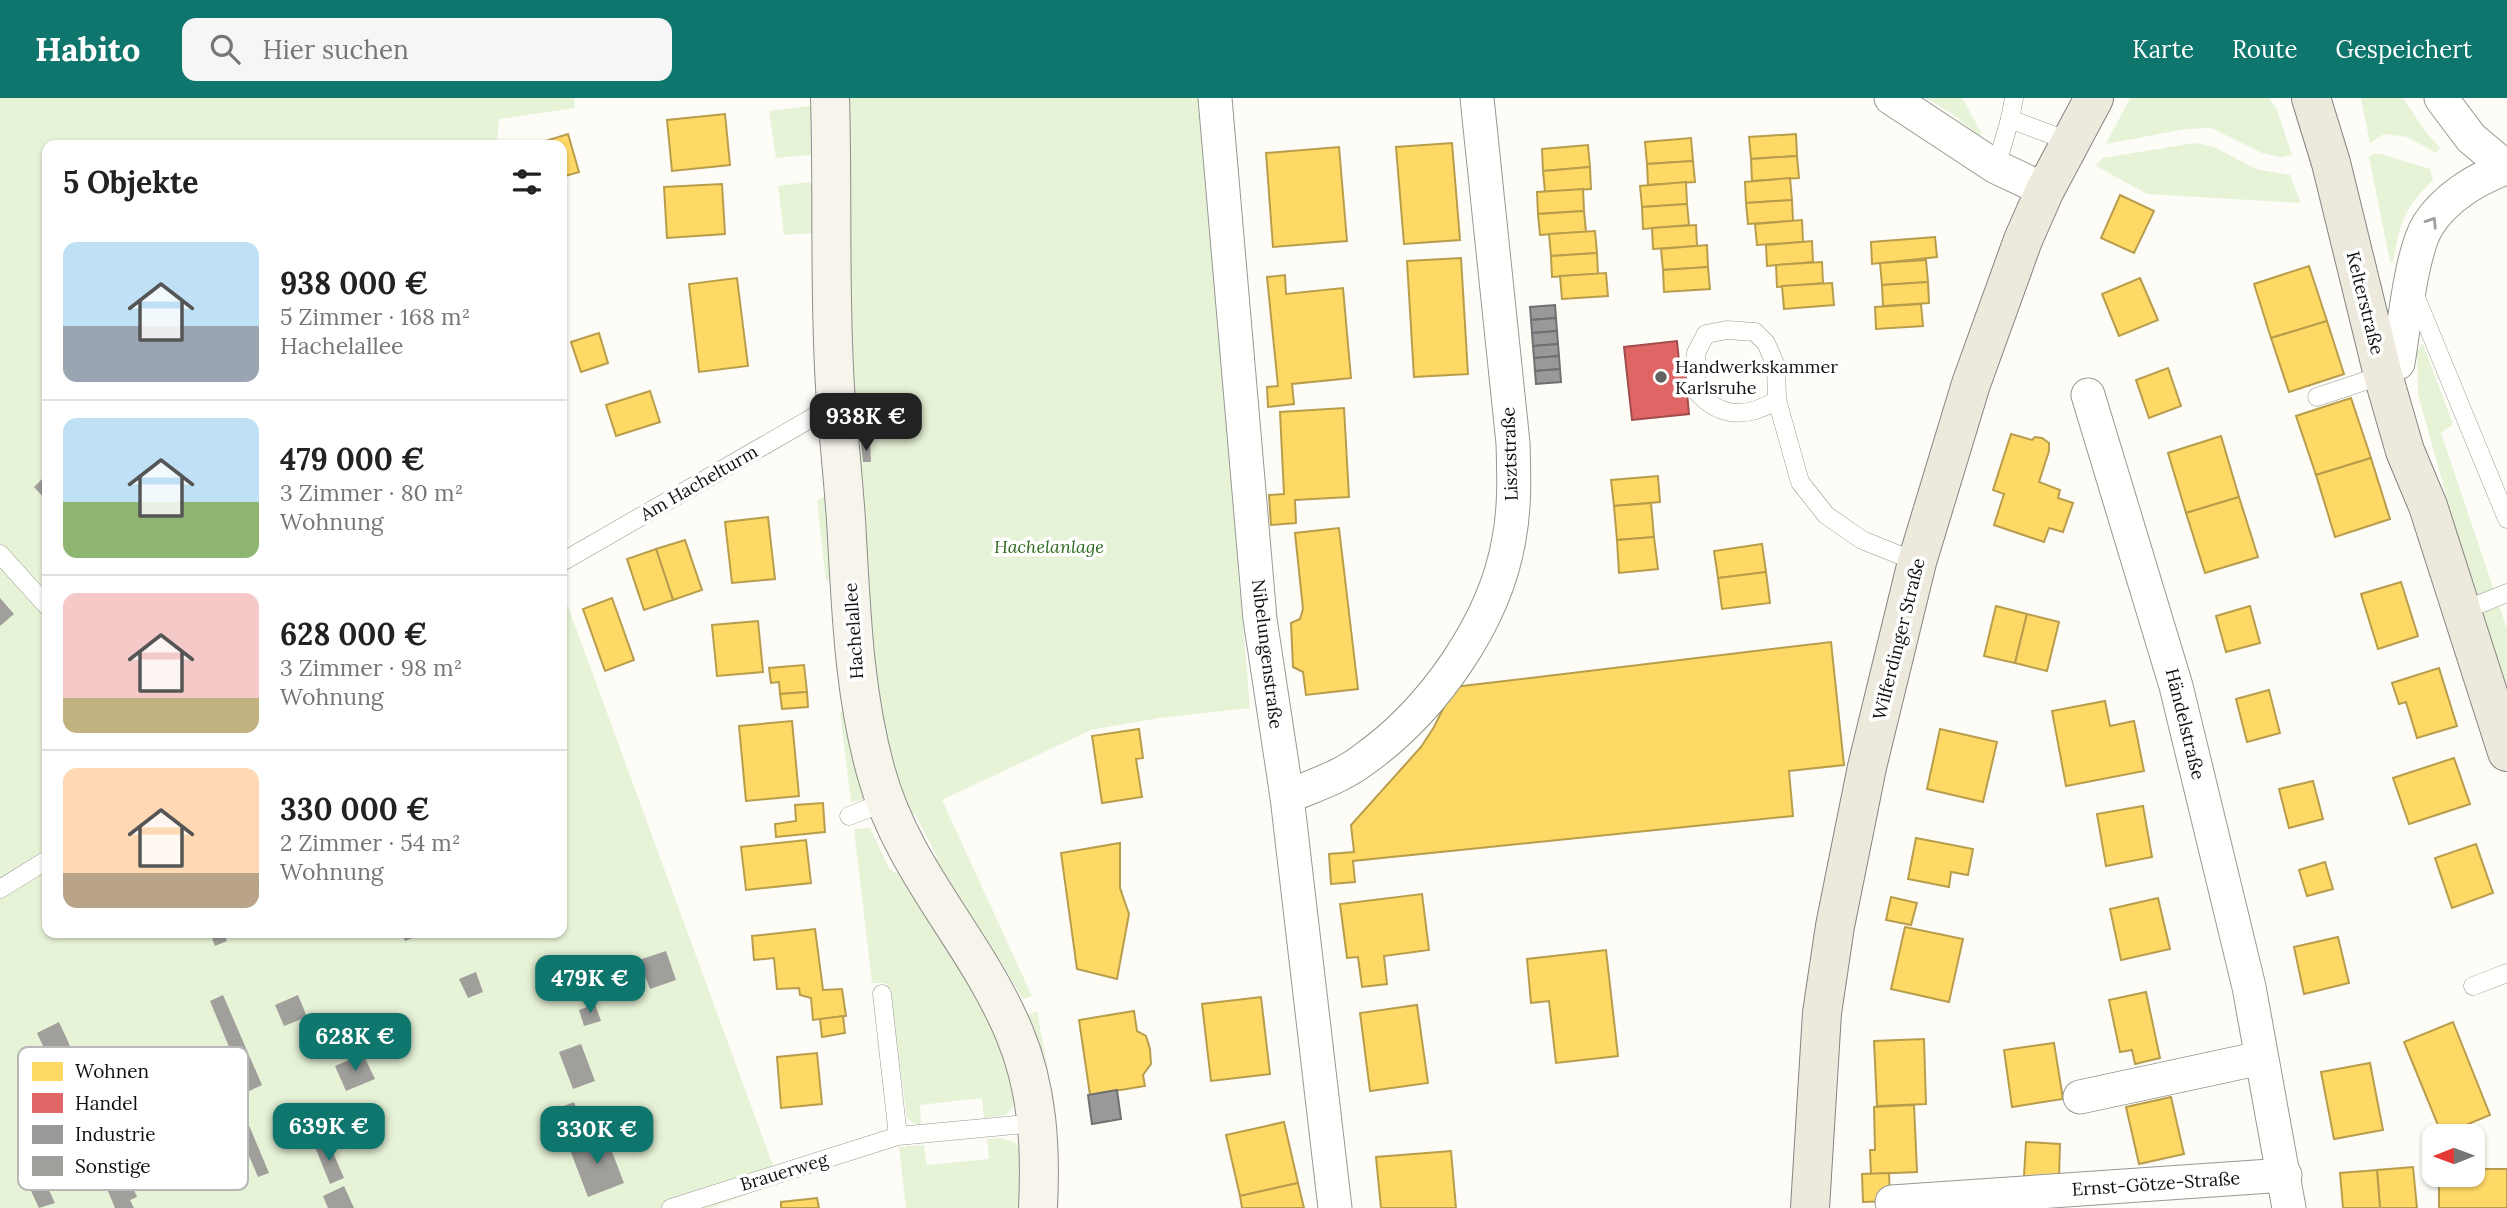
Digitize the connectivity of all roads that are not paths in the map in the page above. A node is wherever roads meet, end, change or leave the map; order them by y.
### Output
1 (830, 98) edge
2 (1215, 98) edge
3 (1477, 98) edge
4 (1891, 98) edge
5 (2014, 98) edge
6 (2094, 98) edge
7 (2283, 98) edge
8 (2311, 98) edge
9 (2339, 98) edge
10 (2441, 98) edge
11 (2010, 119) junction
12 (2071, 142) junction
13 (1996, 167) junction
14 (2506, 168) edge
15 (2045, 190) junction
16 (2412, 286) junction
17 (2391, 369) junction
18 (2088, 394) dead end
19 (2317, 397) dead end
20 (1777, 400) junction
21 (836, 404) junction
22 (2507, 519) edge
23 (0, 554) edge
24 (567, 559) edge
25 (1917, 562) junction
26 (2507, 593) edge
27 (42, 600) edge
28 (2462, 611) junction
29 (2507, 751) edge
30 (884, 796) junction
31 (1287, 797) junction
32 (849, 816) dead end
33 (42, 863) edge
34 (0, 889) edge
35 (2507, 973) edge
36 (2473, 986) dead end
37 (882, 994) dead end
38 (2261, 1058) junction
39 (2080, 1097) dead end
40 (1037, 1123) junction
41 (898, 1136) junction
42 (2285, 1175) junction
43 (1892, 1202) dead end
44 (1986, 1202) edge
45 (671, 1208) edge
46 (1038, 1208) edge
47 (1335, 1208) edge
48 (1810, 1208) edge
49 (2289, 1208) edge

1 - 21 street, Hachelallee
2 - 31 street, Nibelungenstraße
3 - 31 street, Lisztstraße
4 - 13 street
5 - 11 lane
6 - 12 main road, Wilferdinger Straße
7 - 17 main road
8 - 17 main road, Kelterstraße
9 - 17 main road, Kelterstraße
10 - 14 street
11 - 12 lane
11 - 13 lane
12 - 15 main road, Wilferdinger Straße
13 - 15 street
16 -> 14 street, Kelterstraße
15 - 25 main road, Wilferdinger Straße
16 - 17 street, Kelterstraße
16 - 22 lane
17 - 19 lane
17 - 28 main road, Kelterstraße
18 - 38 street, Händelstraße
20 - 20 lane
20 - 25 lane
21 - 24 lane, Am Hachelturm
21 - 30 street, Hachelallee
23 - 27 lane
25 - 48 main road, Wilferdinger Straße
26 - 28 lane
28 - 29 main road, Kelterstraße
30 - 32 lane
30 - 40 street, Hachelallee
31 - 47 street, Nibelungenstraße
33 - 34 lane
35 - 36 lane
37 - 41 lane
38 - 39 street
38 - 42 street, Händelstraße
40 - 41 lane
40 - 46 street, Hachelallee
41 - 45 lane, Brauerweg
42 - 44 street, Ernst-Götze-Straße
42 - 49 street, Händelstraße
43 - 44 street, Ernst-Götze-Straße

